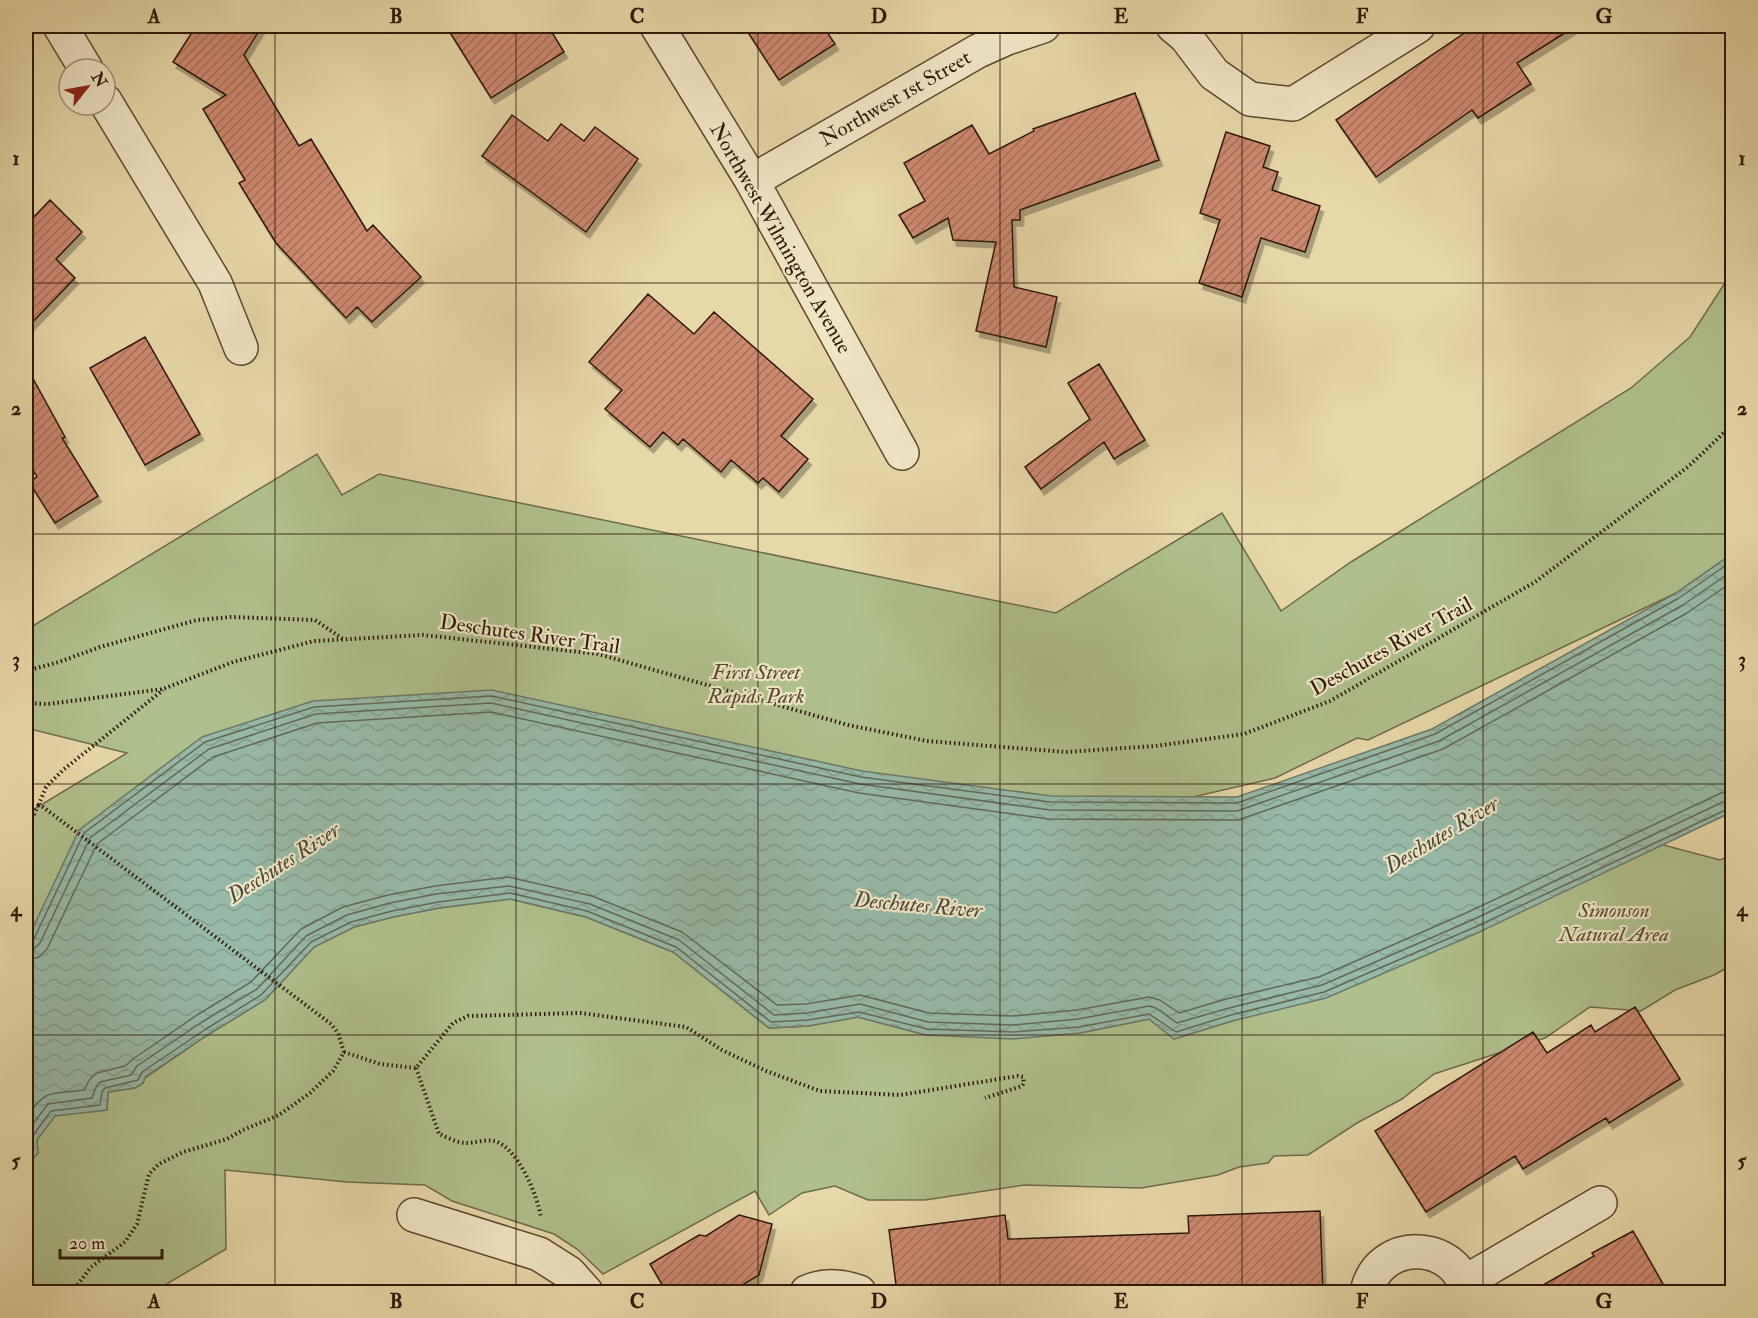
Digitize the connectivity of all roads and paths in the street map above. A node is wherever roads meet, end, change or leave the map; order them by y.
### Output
1 (60, 26) edge
2 (657, 26) edge
3 (1043, 26) edge
4 (1173, 26) edge
5 (1418, 26) edge
6 (79, 57) edge
7 (115, 117) edge
8 (752, 181) junction
9 (241, 348) dead end
10 (1732, 425) edge
11 (902, 453) dead end
12 (344, 639) junction
13 (26, 671) edge
14 (163, 689) junction
15 (26, 704) edge
16 (39, 804) junction
17 (26, 831) edge
18 (344, 1052) junction
19 (416, 1068) junction
20 (985, 1098) dead end
21 (1600, 1203) dead end
22 (414, 1215) dead end
23 (539, 1254) junction
24 (1466, 1287) edge
25 (72, 1293) edge
26 (586, 1293) edge
27 (807, 1293) edge
28 (859, 1293) edge
29 (1367, 1293) edge

1 - 6 street
2 - 8 street, Northwest Wilmington Avenue
3 - 8 street, Northwest 1st Street
4 - 5 street
7 - 9 street
8 - 11 street, Northwest Wilmington Avenue
10 - 12 path, Deschutes River Trail
12 - 13 path
12 - 14 path, Deschutes River Trail
14 - 15 path, Deschutes River Trail
14 - 16 path, Deschutes River Trail
16 - 17 path, Deschutes River Trail
16 - 18 path
18 - 19 path
18 - 25 path
19 - 20 path
19 - 23 path
21 - 24 street
22 - 23 street
23 - 26 street
24 - 29 street
27 - 28 street

